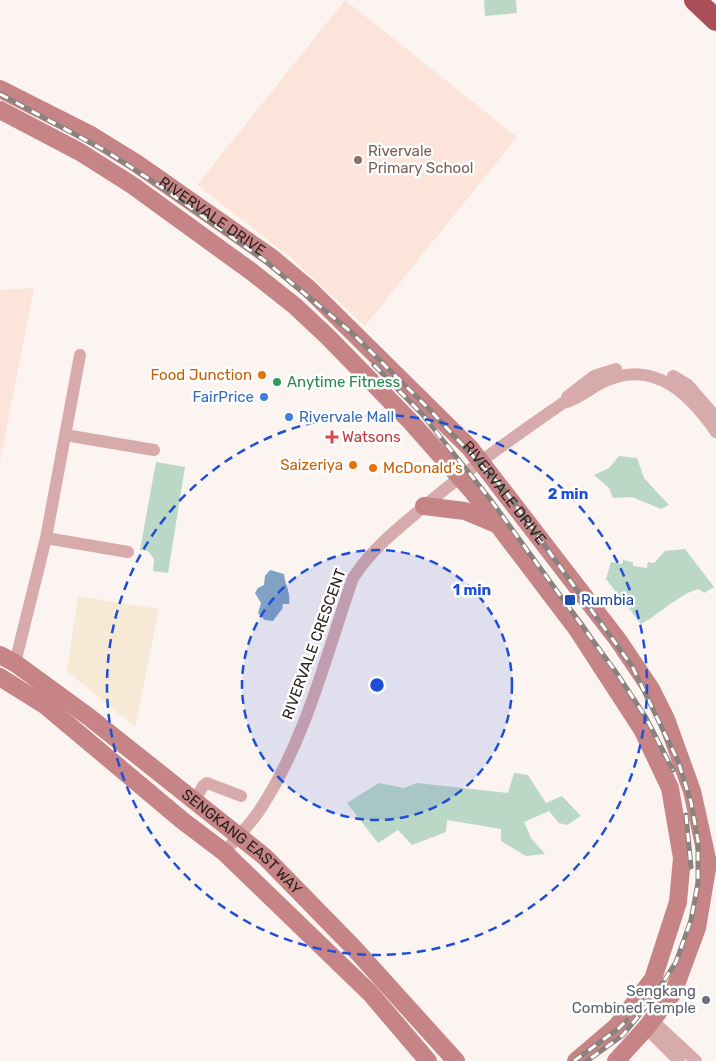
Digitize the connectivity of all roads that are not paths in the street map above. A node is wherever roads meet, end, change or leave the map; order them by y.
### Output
1 (695, 0) edge
2 (711, 0) edge
3 (716, 7) edge
4 (716, 20) edge
5 (0, 89) edge
6 (0, 110) edge
7 (80, 355) dead end
8 (563, 403) junction
9 (716, 417) edge
10 (716, 432) edge
11 (65, 435) junction
12 (154, 450) dead end
13 (481, 461) junction
14 (460, 476) junction
15 (424, 506) junction
16 (498, 525) junction
17 (46, 538) junction
18 (128, 552) dead end
19 (7, 659) edge
20 (0, 677) edge
21 (241, 796) dead end
22 (194, 801) junction
23 (239, 836) junction
24 (224, 852) junction
25 (649, 1024) junction
26 (428, 1061) edge
27 (456, 1061) edge
28 (576, 1061) edge
29 (616, 1061) edge
30 (679, 1061) edge
31 (696, 1061) edge

1 - 4 highway
2 - 3 highway
5 - 13 street, RIVERVALE DRIVE
6 - 14 street, RIVERVALE DRIVE
7 - 11 street
8 - 9 street, RIVERVALE CRESCENT
8 - 10 street, RIVERVALE CRESCENT
8 - 13 street, RIVERVALE CRESCENT
11 - 12 street
11 - 17 street
13 - 14 street, RIVERVALE CRESCENT
13 - 25 street, RIVERVALE DRIVE
14 - 15 street, RIVERVALE CRESCENT
14 - 16 street, RIVERVALE DRIVE
15 - 16 street
15 - 23 street, RIVERVALE CRESCENT
16 - 28 street, RIVERVALE DRIVE
17 - 18 street
17 - 19 street
19 - 22 street, SENGKANG EAST WAY
20 - 24 street, SENGKANG EAST WAY
21 - 22 street
22 - 23 street, SENGKANG EAST WAY
23 - 24 street, RIVERVALE CRESCENT
23 - 27 street, SENGKANG EAST WAY
24 - 26 street, SENGKANG EAST WAY
25 - 29 street, RIVERVALE DRIVE
25 - 30 street
25 - 31 street

